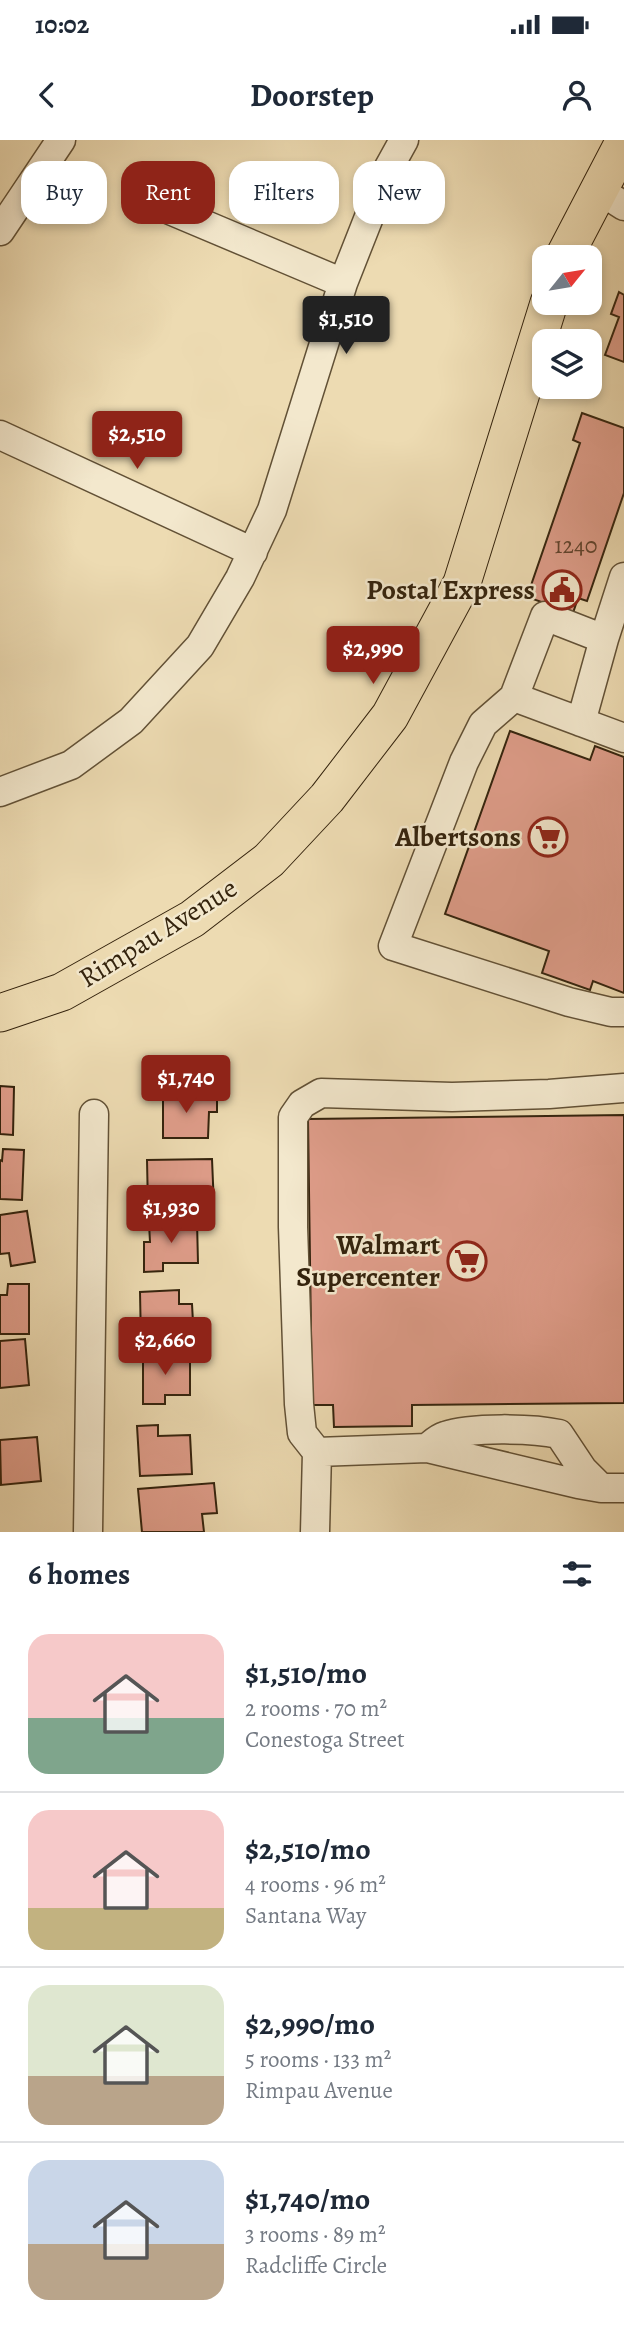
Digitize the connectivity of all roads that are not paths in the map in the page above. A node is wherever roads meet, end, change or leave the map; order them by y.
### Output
1 (61, 140) edge
2 (404, 140) edge
3 (624, 142) edge
4 (612, 198) edge
5 (204, 224) edge
6 (0, 231) edge
7 (574, 245) edge
8 (344, 283) junction
9 (544, 315) edge
10 (0, 435) edge
11 (253, 552) junction
12 (624, 577) edge
13 (604, 639) junction
14 (514, 697) junction
15 (581, 722) junction
16 (624, 738) edge
17 (0, 792) edge
18 (624, 1012) edge
19 (0, 1013) edge
20 (624, 1088) edge
21 (94, 1114) dead end
22 (427, 1448) junction
23 (317, 1452) junction
24 (612, 1488) edge
25 (88, 1532) edge
26 (315, 1532) edge

1 - 6 street
2 - 8 street
3 - 4 main road
4 - 7 main road
5 - 8 street
8 - 11 street
9 - 19 main road, Rimpau Avenue
10 - 11 street
11 - 17 street
12 - 13 street
13 - 14 street
13 - 15 street
14 - 15 street
14 - 18 street
15 - 16 street
20 - 23 street
21 - 25 street
22 - 23 street
22 - 24 street
22 - 24 street
23 - 26 street

